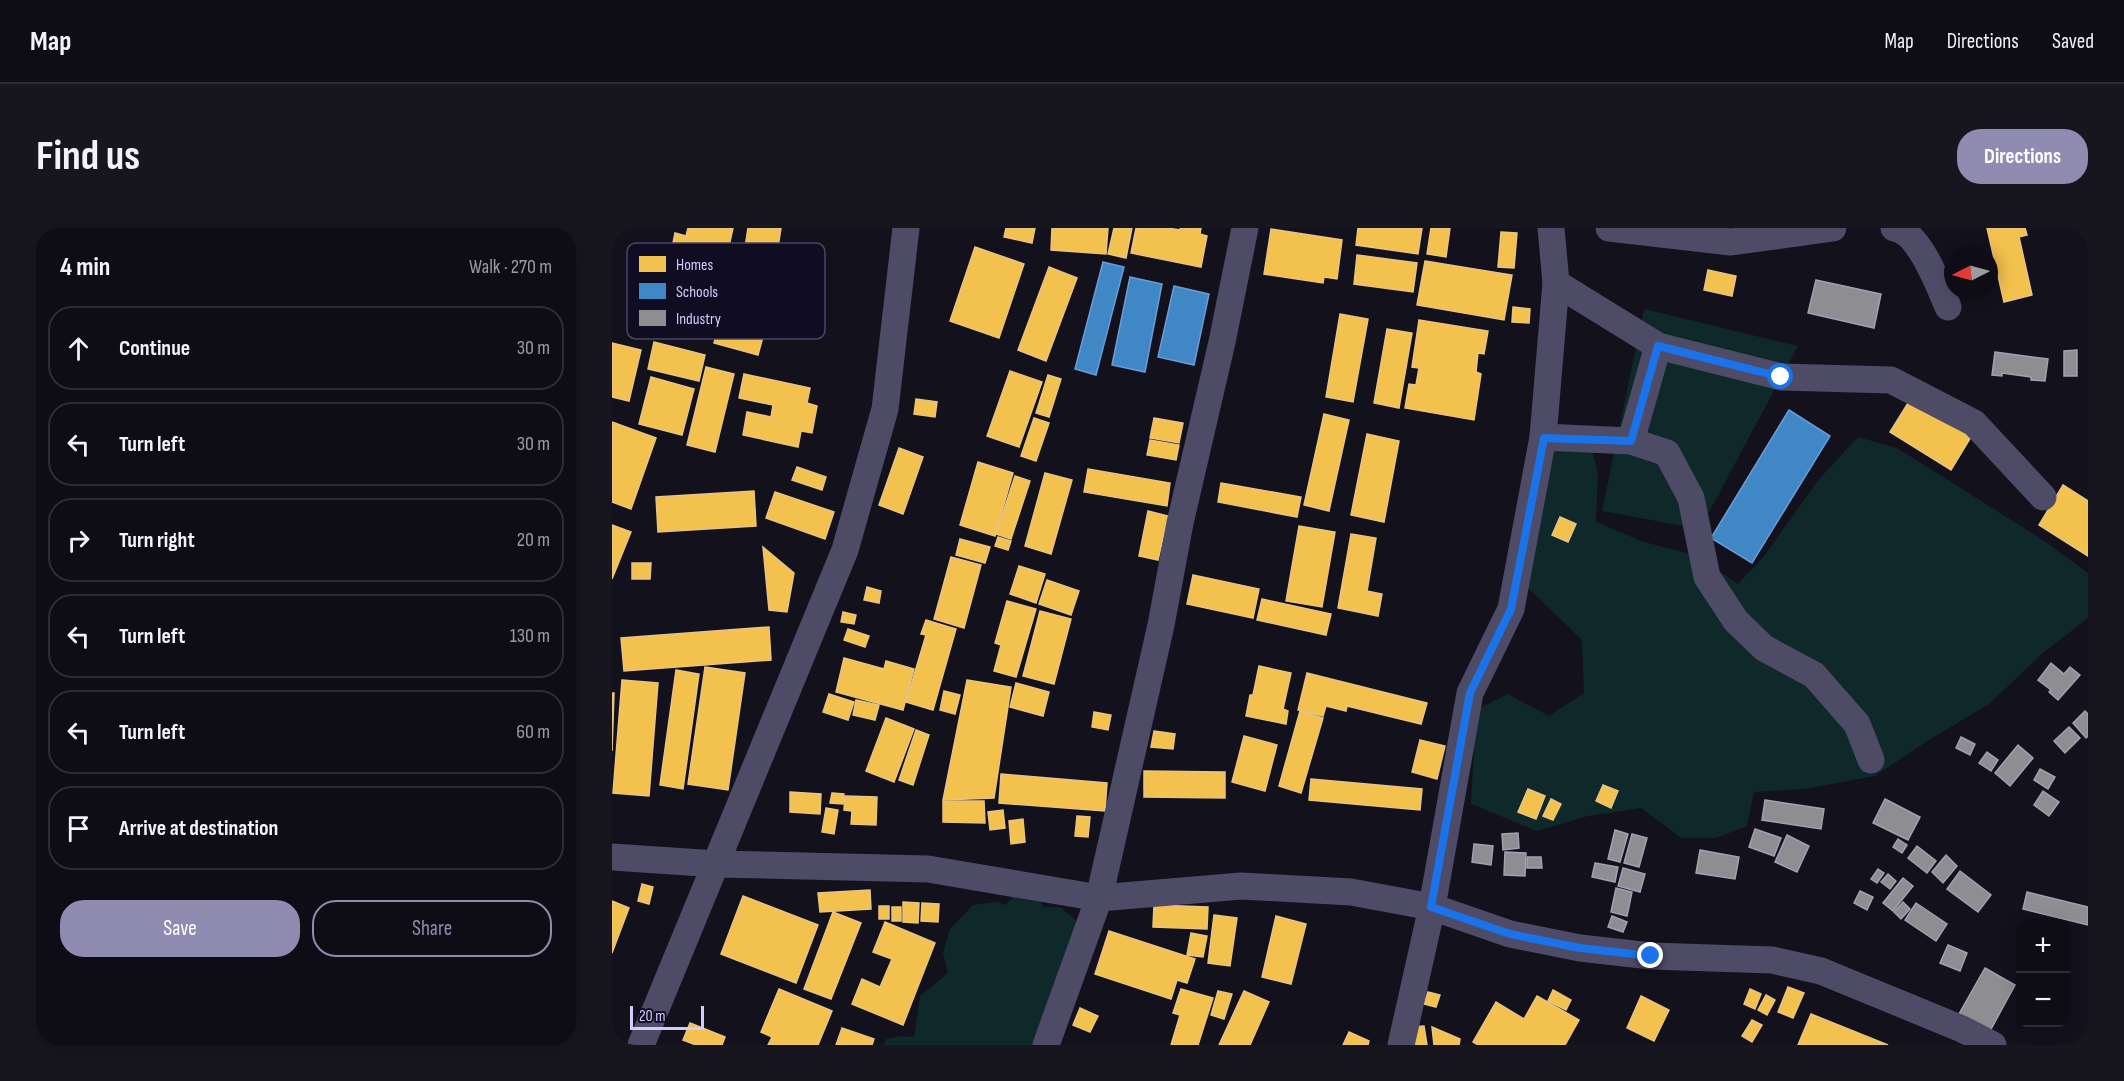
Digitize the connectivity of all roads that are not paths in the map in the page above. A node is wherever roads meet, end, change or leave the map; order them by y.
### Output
1 (906, 228) edge
2 (1245, 228) edge
3 (1551, 228) edge
4 (1609, 228) edge
5 (1833, 228) edge
6 (1894, 228) edge
7 (1556, 283) junction
8 (1948, 307) dead end
9 (1658, 346) junction
10 (1544, 438) junction
11 (1631, 441) junction
12 (2043, 497) dead end
13 (1871, 760) dead end
14 (612, 857) edge
15 (717, 864) junction
16 (1099, 898) junction
17 (1431, 907) junction
18 (641, 1045) edge
19 (1046, 1045) edge
20 (1401, 1045) edge
21 (1993, 1045) edge

1 - 15 street
2 - 16 street
3 - 7 street
4 - 5 street
6 - 8 street
7 - 9 street
7 - 10 street
9 - 11 street
9 - 12 street
10 - 11 street
10 - 17 street
11 - 13 street
14 - 15 street
15 - 16 street
15 - 18 street
16 - 17 street
16 - 19 street
17 - 20 street
17 - 21 street

